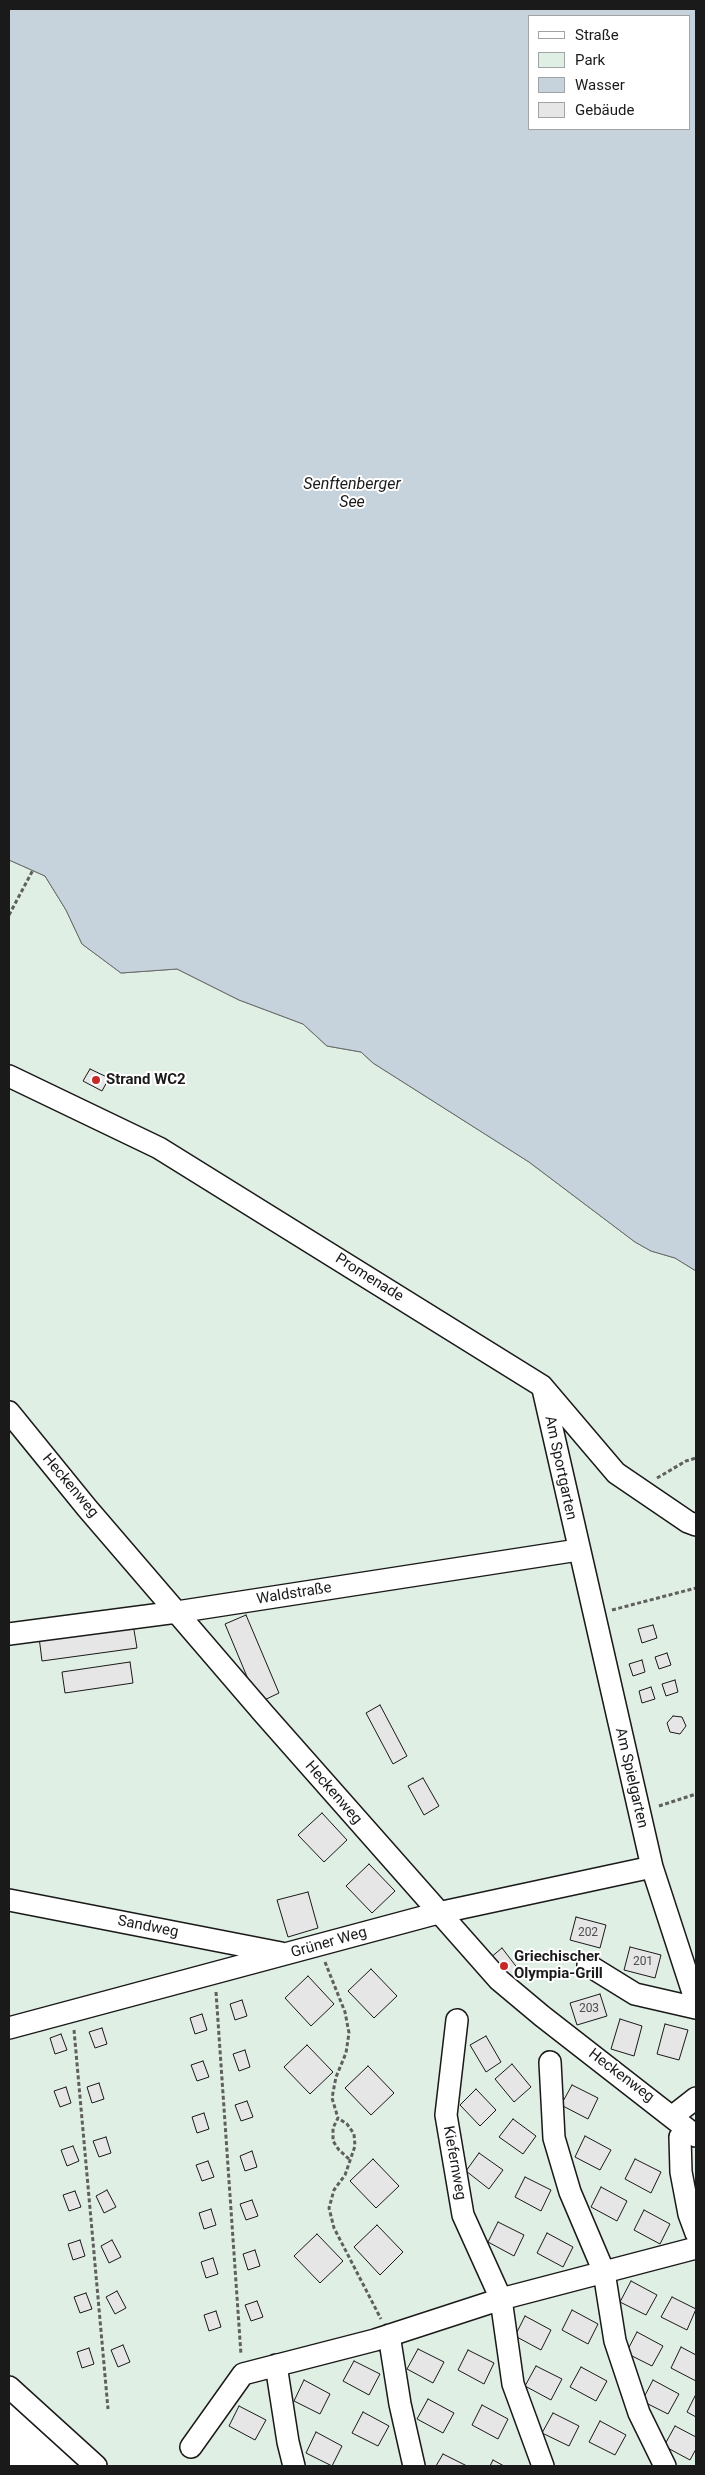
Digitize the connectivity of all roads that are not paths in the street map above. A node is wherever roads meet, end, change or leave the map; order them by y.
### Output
1 (9, 1076) edge
2 (542, 1386) junction
3 (9, 1412) edge
4 (696, 1525) edge
5 (578, 1550) junction
6 (177, 1612) junction
7 (9, 1634) edge
8 (652, 1867) junction
9 (9, 1900) edge
10 (438, 1913) junction
11 (287, 1955) junction
12 (588, 1965) dead end
13 (696, 2002) edge
14 (696, 2008) edge
15 (457, 2020) dead end
16 (9, 2028) edge
17 (550, 2062) dead end
18 (696, 2098) edge
19 (673, 2116) junction
20 (688, 2136) edge
21 (696, 2233) edge
22 (696, 2248) edge
23 (604, 2272) junction
24 (501, 2299) junction
25 (389, 2335) junction
26 (276, 2365) junction
27 (9, 2387) edge
28 (191, 2447) dead end
29 (96, 2466) edge
30 (294, 2466) edge
31 (414, 2466) edge
32 (543, 2466) edge
33 (665, 2466) edge

1 - 2 street, Promenade
2 - 4 street, Promenade
2 - 5 street, Am Sportgarten
3 - 6 street, Heckenweg
5 - 6 street, Waldstraße
5 - 8 street, Am Spielgarten
6 - 7 street, Waldstraße
6 - 10 street, Heckenweg
8 - 10 street, Grüner Weg
8 - 13 street, Am Spielgarten
9 - 11 street, Sandweg
10 - 11 street, Grüner Weg
10 - 19 street, Heckenweg
11 - 16 street, Grüner Weg
12 - 14 street
15 - 24 street, Kiefernweg
17 - 23 street
18 - 19 street
19 - 20 street, Heckenweg
20 - 21 street
22 - 23 street
23 - 24 street
23 - 33 street
24 - 25 street
24 - 32 street, Kiefernweg
25 - 26 street
25 - 31 street
26 - 28 street
26 - 30 street
27 - 29 street

